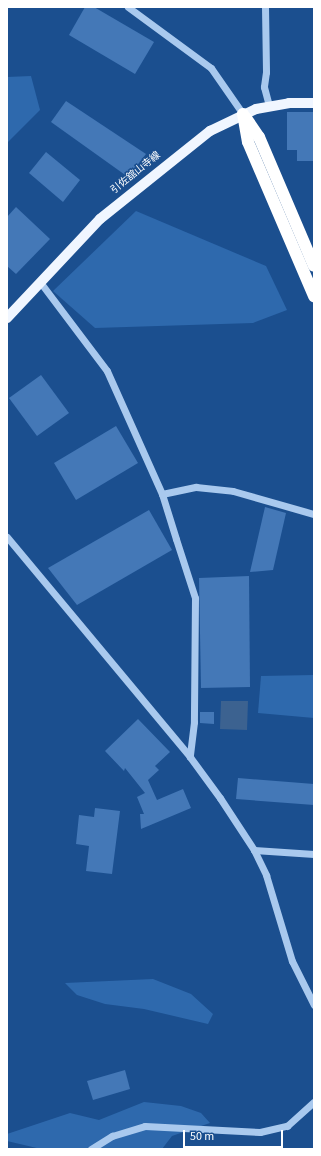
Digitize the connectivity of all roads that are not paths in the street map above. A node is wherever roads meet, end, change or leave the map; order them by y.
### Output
1 (128, 7) edge
2 (265, 7) edge
3 (314, 103) edge
4 (269, 106) junction
5 (243, 114) junction
6 (314, 266) edge
7 (40, 282) junction
8 (314, 296) edge
9 (7, 318) edge
10 (162, 494) junction
11 (314, 514) edge
12 (7, 537) edge
13 (190, 757) junction
14 (254, 850) junction
15 (314, 854) edge
16 (314, 1005) edge
17 (314, 1102) edge
18 (91, 1149) edge

1 - 5 street
2 - 4 street
3 - 4 main road, 引佐舘山寺線
4 - 5 main road, 引佐舘山寺線
5 - 6 highway
5 - 7 main road, 引佐舘山寺線
5 - 8 highway
7 - 9 main road, 引佐舘山寺線
7 - 10 street
10 - 11 street
10 - 13 street
12 - 13 street
13 - 14 street
14 - 15 street
14 - 16 street
17 - 18 street

